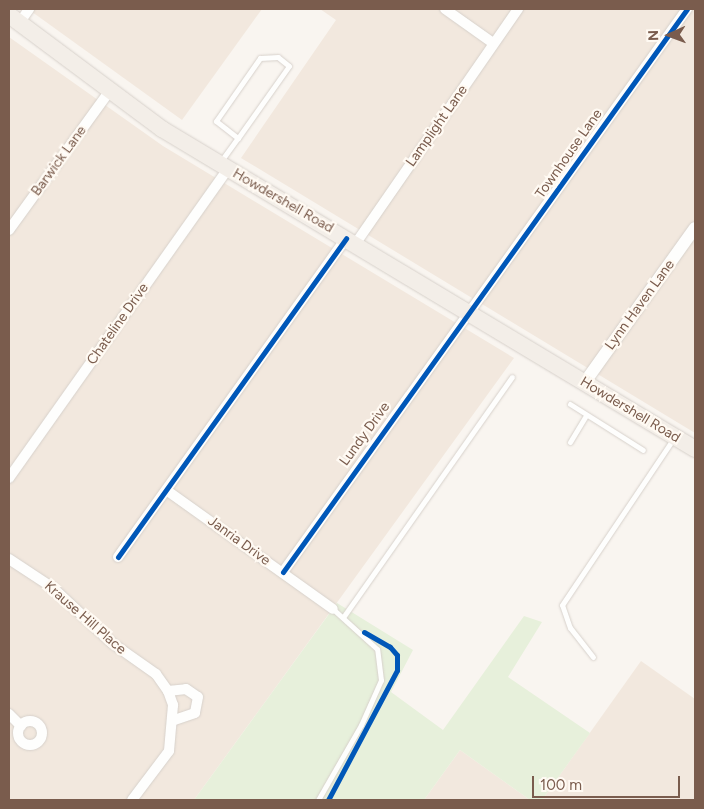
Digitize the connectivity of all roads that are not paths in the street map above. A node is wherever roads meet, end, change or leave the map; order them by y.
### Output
1 (29, 9) edge
2 (445, 9) edge
3 (518, 9) edge
4 (687, 9) edge
5 (14, 19) edge
6 (493, 43) junction
7 (109, 92) junction
8 (238, 138) junction
9 (224, 166) junction
10 (695, 228) edge
11 (9, 230) edge
12 (351, 241) junction
13 (467, 311) junction
14 (512, 377) dead end
15 (585, 382) junction
16 (570, 404) dead end
17 (586, 414) junction
18 (674, 437) junction
19 (570, 442) dead end
20 (695, 449) edge
21 (643, 450) dead end
22 (9, 478) edge
23 (169, 492) junction
24 (118, 557) dead end
25 (9, 559) edge
26 (283, 572) junction
27 (333, 608) joint
28 (344, 616) junction
29 (593, 657) dead end
30 (168, 691) junction
31 (9, 714) edge
32 (172, 720) junction
33 (21, 726) dead end
34 (132, 800) edge
35 (318, 800) edge

1 - 5 street
2 - 6 street
3 - 6 street, Lamplight Lane
4 - 13 street, Townhouse Lane
5 - 7 main road, Howdershell Road
6 - 12 street, Lamplight Lane
7 - 9 main road, Howdershell Road
7 - 11 street, Barwick Lane
8 - 8 lane
8 - 9 lane
9 - 12 main road, Howdershell Road
9 - 22 street, Chateline Drive
10 - 15 street, Lynn Haven Lane
12 - 13 main road, Howdershell Road
12 - 23 street, Lamplight Lane
13 - 15 main road, Howdershell Road
13 - 26 street, Lundy Drive
14 - 28 lane
15 - 18 main road, Howdershell Road
16 - 17 lane
17 - 19 lane
17 - 21 lane
18 - 20 main road, Howdershell Road
18 - 29 lane
23 - 24 street, Lamplight Lane
23 - 26 street, Janria Drive
25 - 30 street, Krause Hill Place
26 - 27 street, Janria Drive
27 - 28 lane
28 - 35 lane
30 - 32 street, Krause Hill Place
30 - 32 street
31 - 33 street
32 - 34 street

